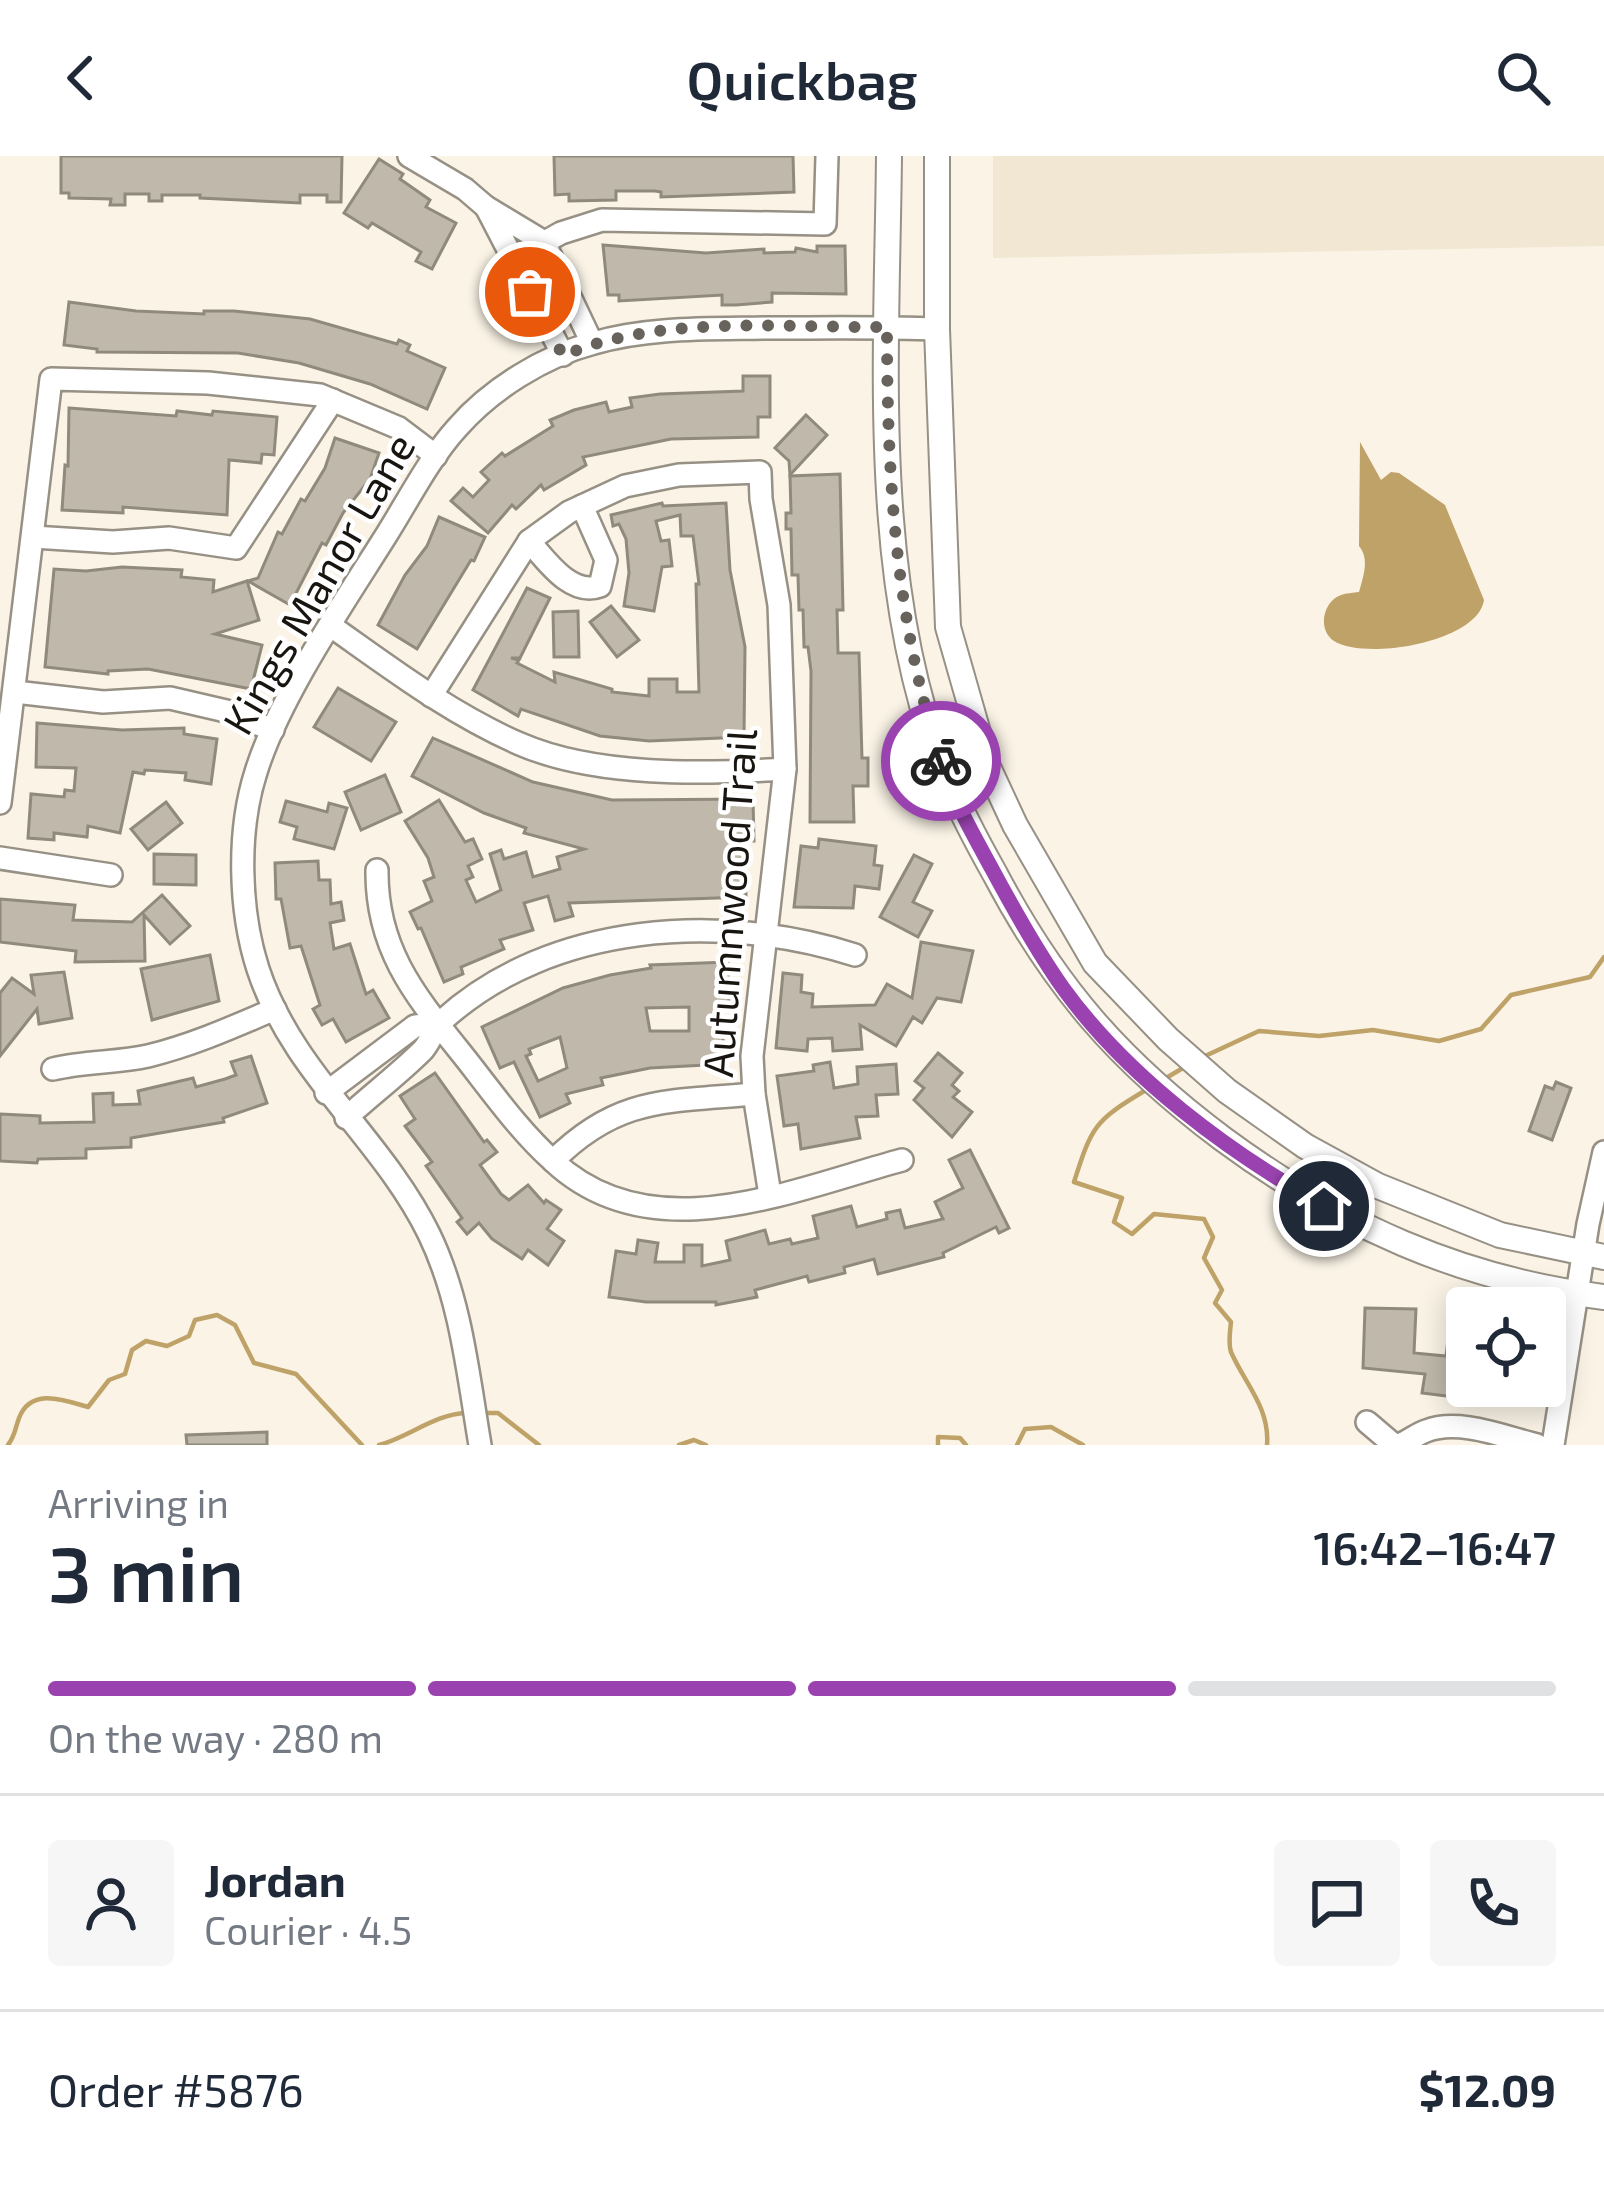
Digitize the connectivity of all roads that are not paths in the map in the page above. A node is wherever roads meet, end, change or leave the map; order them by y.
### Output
1 (409, 156) edge
2 (827, 156) edge
3 (889, 156) edge
4 (937, 156) edge
5 (486, 207) junction
6 (544, 242) junction
7 (513, 260) junction
8 (887, 327) junction
9 (937, 329) junction
10 (592, 343) junction
11 (563, 356) junction
12 (333, 400) junction
13 (436, 456) junction
14 (582, 506) junction
15 (33, 536) junction
16 (529, 541) junction
17 (332, 626) junction
18 (15, 692) junction
19 (431, 696) junction
20 (273, 730) junction
21 (785, 769) junction
22 (0, 803) edge
23 (0, 858) edge
24 (377, 870) dead end
25 (111, 874) dead end
26 (765, 934) junction
27 (855, 955) dead end
28 (275, 1009) junction
29 (438, 1024) junction
30 (53, 1069) dead end
31 (326, 1093) junction
32 (754, 1094) junction
33 (346, 1118) junction
34 (1604, 1152) edge
35 (902, 1160) dead end
36 (553, 1161) junction
37 (770, 1196) junction
38 (1593, 1256) edge
39 (1592, 1295) edge
40 (1367, 1422) dead end
41 (480, 1445) edge
42 (1396, 1445) edge
43 (1537, 1445) edge
44 (1553, 1445) edge

1 - 5 street
2 - 6 street
3 - 8 main road
4 - 9 main road
5 - 6 street
5 - 7 street
6 - 7 street
6 - 10 street
7 - 11 street
8 - 9 street, Kings Manor Lane
8 - 10 street, Kings Manor Lane
8 - 39 main road
9 - 38 main road
10 - 11 street, Kings Manor Lane
11 - 13 street, Kings Manor Lane
12 - 13 street
12 - 15 street
12 - 15 street
13 - 17 street, Kings Manor Lane
14 - 16 street
14 - 16 street
14 - 21 street, Autumnwood Trail
15 - 18 street
16 - 19 street
17 - 19 street
17 - 20 street, Kings Manor Lane
18 - 20 street
18 - 22 street
19 - 21 street
20 - 28 street, Kings Manor Lane
21 - 26 street, Autumnwood Trail
23 - 25 street
24 - 29 street
26 - 27 street
26 - 29 street
26 - 32 street, Autumnwood Trail
28 - 30 street
28 - 31 street, Kings Manor Lane
29 - 31 street
29 - 33 street
29 - 36 street
31 - 33 street, Kings Manor Lane
32 - 36 street
32 - 37 street, Autumnwood Trail
33 - 41 street, Kings Manor Lane
34 - 38 street
35 - 37 street
36 - 37 street
38 - 39 street
39 - 44 street
40 - 42 street
42 - 43 street

